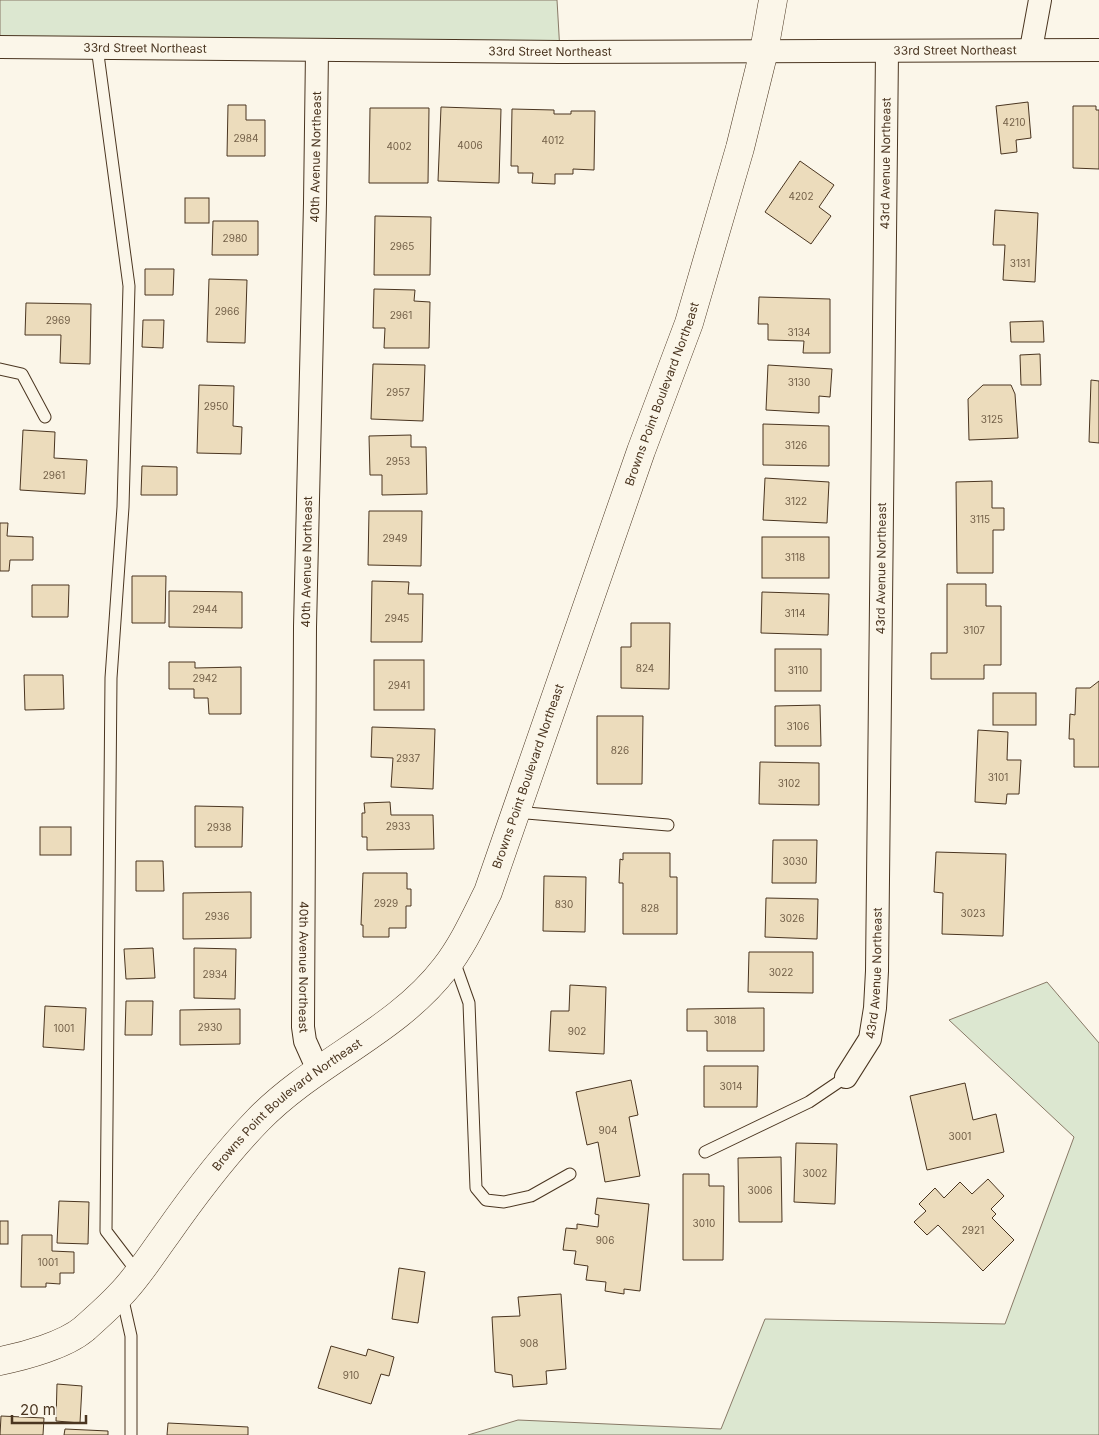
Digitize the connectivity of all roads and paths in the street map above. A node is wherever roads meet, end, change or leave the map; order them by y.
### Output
1 (773, 0) edge
2 (1040, 0) edge
3 (0, 47) edge
4 (97, 47) junction
5 (1031, 49) junction
6 (1099, 50) edge
7 (317, 51) junction
8 (764, 51) junction
9 (887, 52) junction
10 (0, 368) edge
11 (45, 417) dead end
12 (516, 812) junction
13 (668, 825) dead end
14 (453, 957) junction
15 (318, 1070) junction
16 (846, 1077) joint
17 (705, 1152) dead end
18 (570, 1174) dead end
19 (138, 1273) junction
20 (121, 1295) junction
21 (0, 1361) edge
22 (131, 1435) edge

1 - 8 street, Browns Point Boulevard Northeast
2 - 5 street
3 - 4 street, 33rd Street Northeast
4 - 7 street, 33rd Street Northeast
4 - 19 lane
5 - 6 street, 33rd Street Northeast
5 - 9 street, 33rd Street Northeast
7 - 8 street, 33rd Street Northeast
7 - 15 street, 40th Avenue Northeast
8 - 9 street, 33rd Street Northeast
8 - 12 street, Browns Point Boulevard Northeast
9 - 16 street, 43rd Avenue Northeast
10 - 11 lane
12 - 13 lane
12 - 14 street, Browns Point Boulevard Northeast
14 - 15 street, Browns Point Boulevard Northeast
14 - 18 lane
15 - 19 street, Browns Point Boulevard Northeast
16 - 17 lane
19 - 20 street, Browns Point Boulevard Northeast
20 - 21 street, Browns Point Boulevard Northeast
20 - 22 lane

